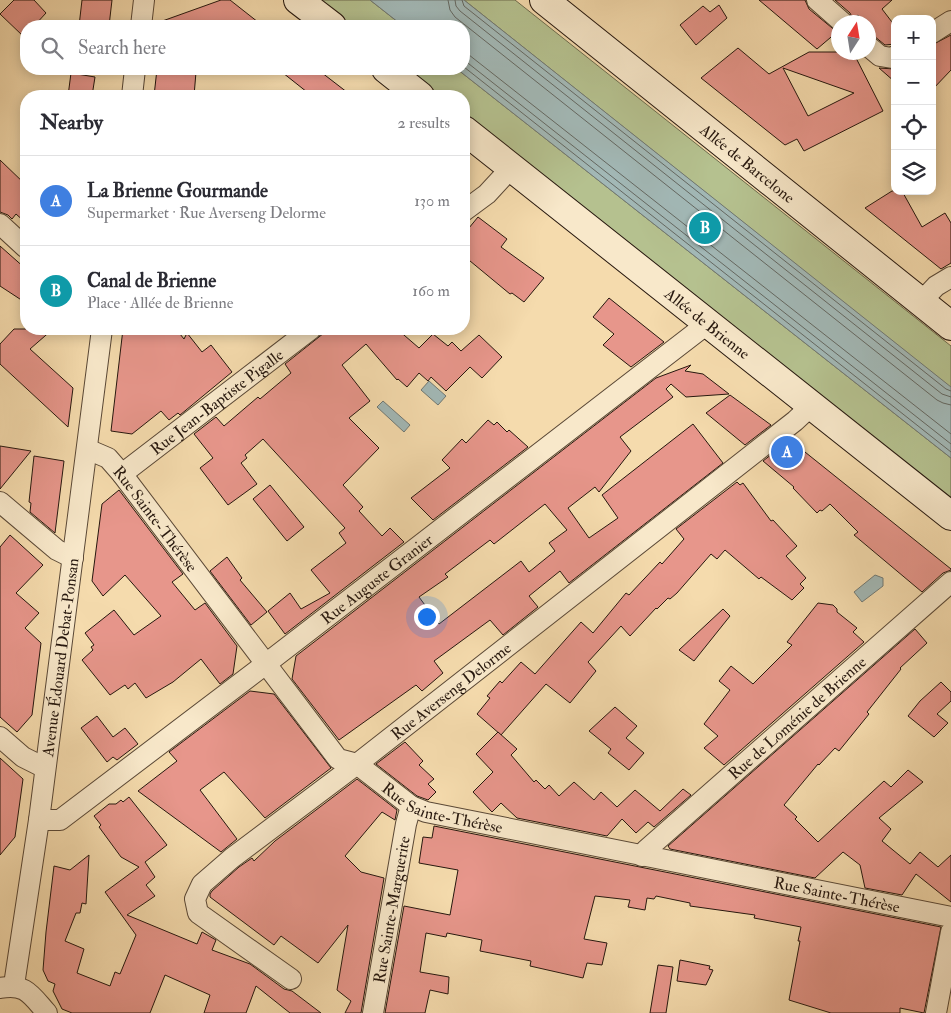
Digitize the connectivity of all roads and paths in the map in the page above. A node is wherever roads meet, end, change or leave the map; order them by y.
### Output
1 (298, 0) edge
2 (816, 0) edge
3 (145, 1) edge
4 (547, 1) edge
5 (834, 15) edge
6 (142, 20) edge
7 (324, 20) edge
8 (951, 21) edge
9 (936, 30) edge
10 (876, 53) edge
11 (891, 58) edge
12 (134, 75) edge
13 (394, 75) edge
14 (133, 90) edge
15 (412, 90) edge
16 (470, 135) edge
17 (511, 168) junction
18 (470, 207) edge
19 (0, 224) edge
20 (20, 242) edge
21 (951, 277) edge
22 (921, 302) junction
23 (707, 324) junction
24 (951, 326) edge
25 (101, 335) edge
26 (303, 335) edge
27 (811, 406) junction
28 (87, 448) junction
29 (122, 474) junction
30 (0, 502) edge
31 (951, 516) edge
32 (73, 558) junction
33 (951, 582) edge
34 (266, 663) junction
35 (0, 736) edge
36 (357, 764) junction
37 (45, 768) junction
38 (410, 806) junction
39 (39, 820) junction
40 (642, 856) junction
41 (951, 917) edge
42 (951, 932) edge
43 (291, 979) dead end
44 (7, 987) edge
45 (47, 1013) edge
46 (373, 1013) edge
47 (936, 1013) edge

1 - 7 main road
2 - 5 street
3 - 6 street
4 - 22 main road, Allée de Barcelone
8 - 9 street
10 - 11 street
12 - 14 street
13 - 15 main road
16 - 17 main road, Allée de Brienne
17 - 18 street
17 - 23 main road, Allée de Brienne
19 - 20 street
21 - 22 street
22 - 24 main road, Allée de Barcelone
23 - 27 main road, Allée de Brienne
23 - 34 street, Rue Auguste Granier
25 - 28 street, Avenue Édouard Debat-Ponsan
26 - 29 street, Rue Jean-Baptiste Pigalle
27 - 31 main road, Allée de Brienne
27 - 36 street, Rue Averseng Delorme
28 - 29 street, Rue Sainte-Thérèse
28 - 32 street, Avenue Édouard Debat-Ponsan
29 - 34 street, Rue Sainte-Thérèse
30 - 32 street
32 - 37 street, Avenue Édouard Debat-Ponsan
33 - 40 street, Rue de Loménie de Brienne
34 - 36 street, Rue Sainte-Thérèse
34 - 39 street, Rue Auguste Granier
35 - 37 street
36 - 38 street, Rue Sainte-Thérèse
36 - 43 street, Rue Averseng Delorme
37 - 39 street, Avenue Édouard Debat-Ponsan
38 - 40 street, Rue Sainte-Thérèse
38 - 46 street, Rue Sainte-Marguerite
39 - 44 street, Avenue Édouard Debat-Ponsan
40 - 41 street, Rue Sainte-Thérèse
42 - 47 street
44 - 45 street

